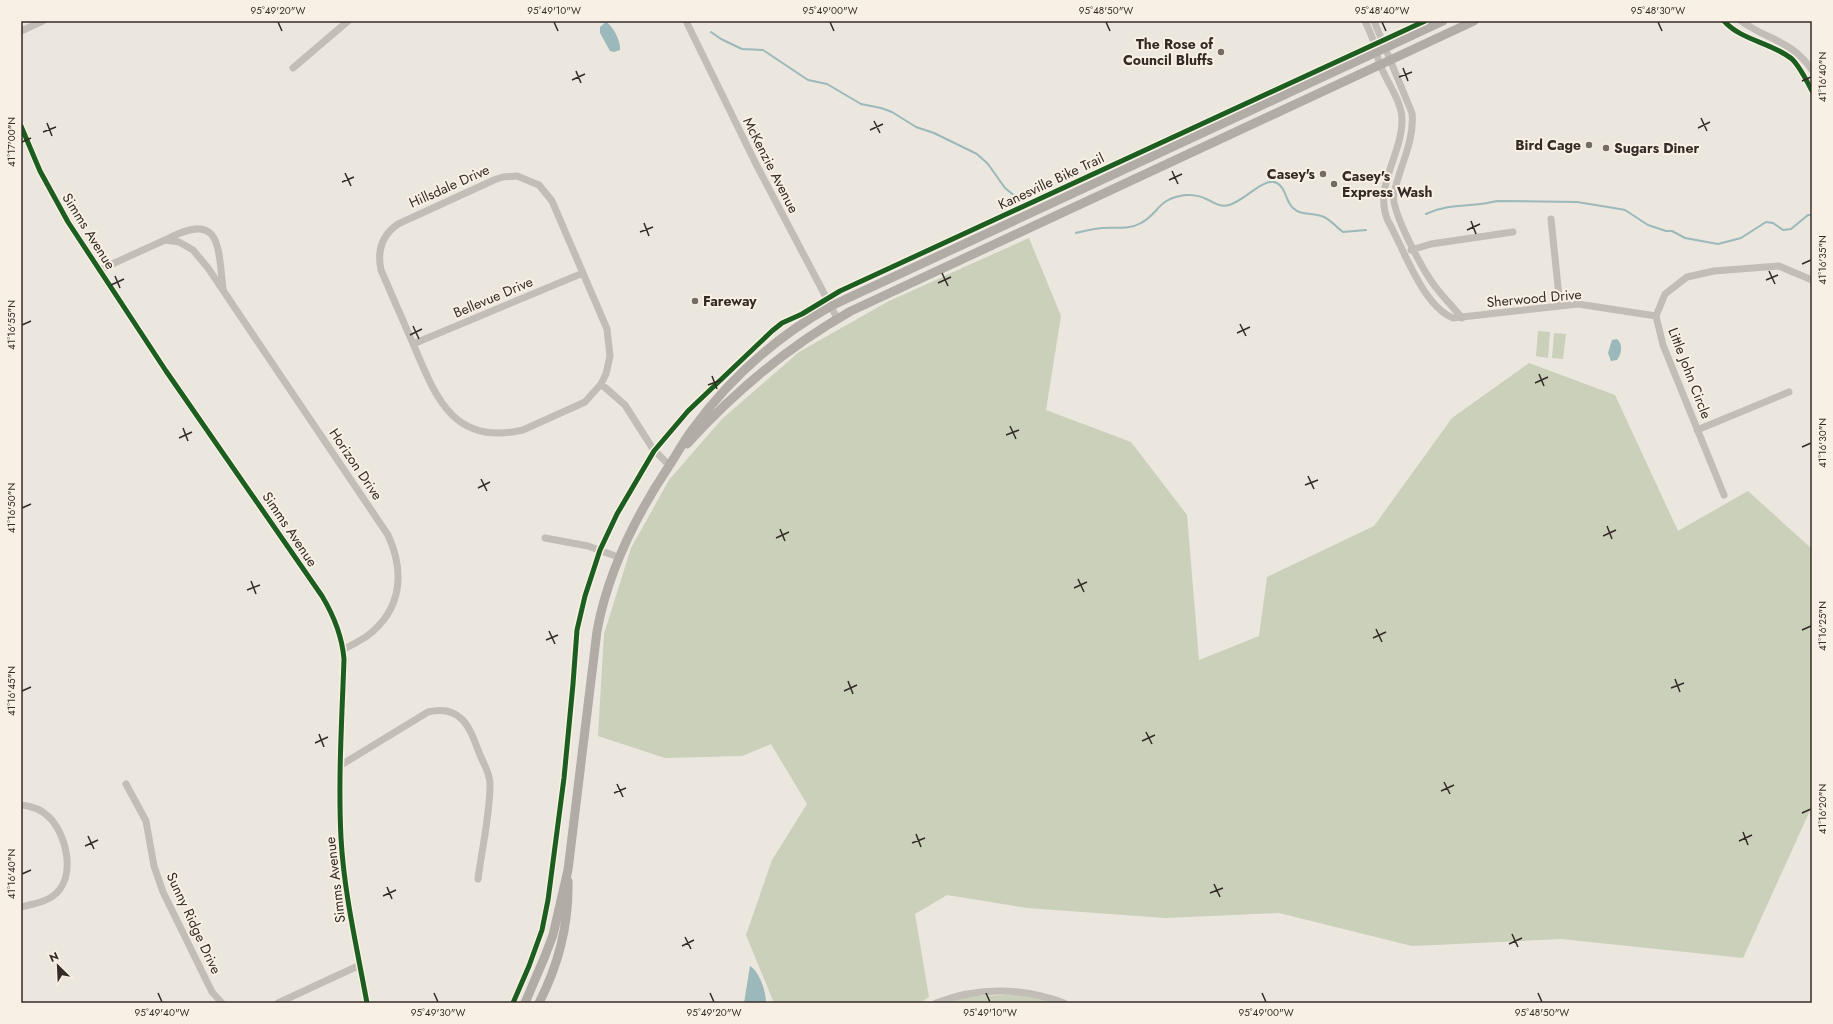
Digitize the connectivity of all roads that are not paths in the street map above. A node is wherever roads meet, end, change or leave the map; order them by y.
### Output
1 (43, 21) edge
2 (348, 21) edge
3 (686, 21) edge
4 (1365, 21) edge
5 (1374, 21) edge
6 (1443, 21) edge
7 (1474, 21) edge
8 (1741, 21) edge
9 (21, 31) edge
10 (1386, 48) junction
11 (1376, 53) junction
12 (1391, 61) junction
13 (1380, 66) junction
14 (293, 68) dead end
15 (1812, 70) edge
16 (21, 126) edge
17 (1551, 219) dead end
18 (1513, 232) dead end
19 (165, 240) junction
20 (1414, 249) junction
21 (1404, 253) junction
22 (99, 270) junction
23 (583, 273) junction
24 (1812, 280) edge
25 (223, 291) junction
26 (831, 306) junction
27 (1560, 306) junction
28 (1656, 316) junction
29 (837, 318) junction
30 (1462, 318) junction
31 (413, 344) junction
32 (601, 384) junction
33 (1789, 392) dead end
34 (1697, 430) junction
35 (669, 465) junction
36 (1724, 495) dead end
37 (545, 538) dead end
38 (618, 557) junction
39 (343, 650) junction
40 (341, 765) junction
41 (126, 784) dead end
42 (21, 805) edge
43 (568, 870) junction
44 (478, 879) dead end
45 (21, 907) edge
46 (360, 965) junction
47 (222, 1003) edge
48 (278, 1003) edge
49 (367, 1003) edge
50 (525, 1003) edge
51 (540, 1003) edge
52 (936, 1003) edge
53 (1064, 1003) edge

1 - 9 street
2 - 14 street
3 - 26 street, McKenzie Avenue
4 - 11 street, Sherwood Drive
5 - 10 street
6 - 10 main road
7 - 12 main road
8 - 15 street
10 - 11 main road
10 - 12 street
11 - 13 street, Sherwood Drive
11 - 26 main road
12 - 13 main road
12 - 20 street
13 - 21 street, Sherwood Drive
13 - 29 main road
16 - 22 street, Simms Avenue
17 - 27 street
18 - 20 street
19 - 22 street, Horizon Drive
19 - 25 street, Horizon Drive
19 - 25 street, Horizon Drive
20 - 21 street
20 - 30 street
21 - 30 street, Sherwood Drive
22 - 39 street, Simms Avenue
23 - 31 street, Bellevue Drive
23 - 31 street, Hillsdale Drive
23 - 32 street, Hillsdale Drive
24 - 28 street, Little John Circle
25 - 39 street, Horizon Drive
26 - 29 street, McKenzie Avenue
26 - 35 main road
27 - 28 street, Sherwood Drive
27 - 30 street, Sherwood Drive
28 - 34 street, Little John Circle
29 - 35 main road
31 - 32 street, Hillsdale Drive
32 - 35 street
33 - 34 street
34 - 36 street, Little John Circle
35 - 38 main road
37 - 38 street
38 - 43 main road
39 - 40 street, Simms Avenue
40 - 44 street
40 - 46 street, Simms Avenue
41 - 47 street, Sunny Ridge Drive
42 - 45 street
43 - 50 main road
43 - 51 main road
46 - 48 street
46 - 49 street, Simms Avenue
52 - 53 street

